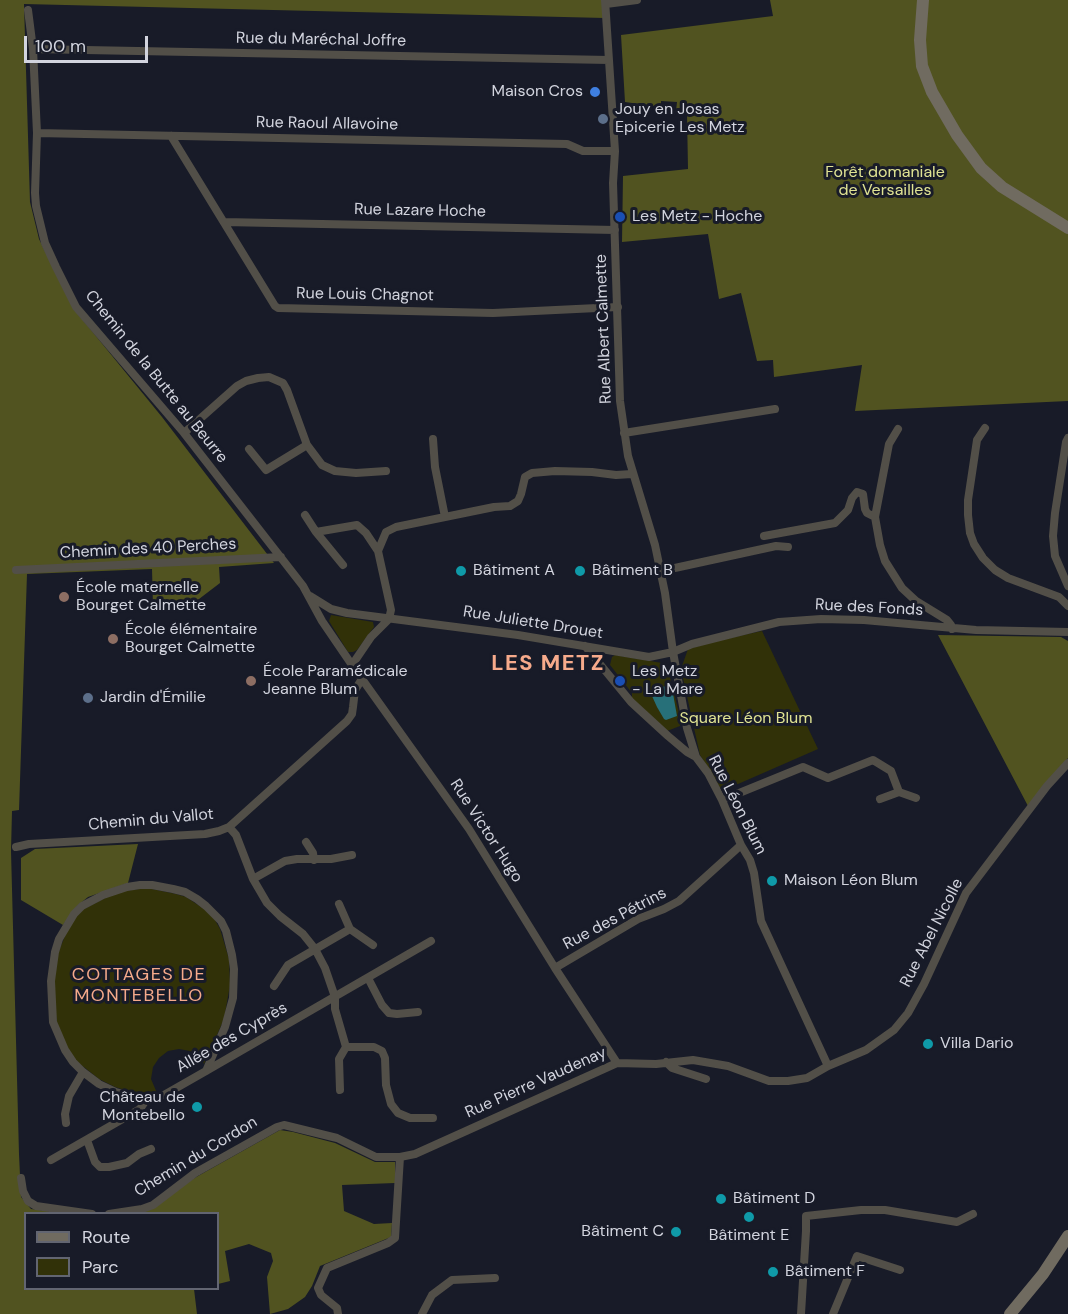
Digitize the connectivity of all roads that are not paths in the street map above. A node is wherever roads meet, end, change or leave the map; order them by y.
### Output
1 (637, 0) edge
2 (923, 0) edge
3 (606, 2) edge
4 (28, 10) dead end
5 (33, 49) junction
6 (609, 60) junction
7 (37, 134) junction
8 (171, 136) junction
9 (615, 151) junction
10 (224, 222) junction
11 (1068, 228) edge
12 (615, 230) junction
13 (618, 307) junction
14 (775, 409) dead end
15 (985, 428) dead end
16 (898, 429) dead end
17 (184, 432) junction
18 (624, 433) junction
19 (1068, 438) edge
20 (433, 440) dead end
21 (307, 445) junction
22 (249, 449) dead end
23 (386, 471) dead end
24 (632, 474) junction
25 (305, 515) dead end
26 (445, 517) junction
27 (875, 517) junction
28 (316, 532) junction
29 (366, 532) junction
30 (386, 532) junction
31 (764, 536) dead end
32 (788, 547) dead end
33 (378, 551) junction
34 (281, 557) junction
35 (343, 565) dead end
36 (16, 570) dead end
37 (661, 571) junction
38 (1068, 586) edge
39 (308, 595) junction
40 (1068, 606) edge
41 (331, 609) junction
42 (389, 620) junction
43 (322, 621) junction
44 (952, 629) junction
45 (1068, 632) edge
46 (585, 646) junction
47 (613, 651) junction
48 (673, 652) junction
49 (352, 665) junction
50 (604, 669) junction
51 (363, 679) junction
52 (687, 728) junction
53 (668, 736) junction
54 (696, 757) junction
55 (1068, 763) edge
56 (899, 792) junction
57 (916, 798) dead end
58 (880, 799) dead end
59 (722, 800) junction
60 (230, 827) junction
61 (306, 842) dead end
62 (741, 845) junction
63 (16, 847) dead end
64 (352, 855) dead end
65 (314, 860) junction
66 (253, 879) junction
67 (339, 904) dead end
68 (350, 929) junction
69 (431, 941) dead end
70 (373, 945) dead end
71 (315, 949) junction
72 (555, 968) junction
73 (368, 978) junction
74 (274, 986) dead end
75 (334, 997) junction
76 (418, 1012) dead end
77 (346, 1047) junction
78 (666, 1062) junction
79 (617, 1063) junction
80 (828, 1066) junction
81 (207, 1071) junction
82 (83, 1072) junction
83 (706, 1079) dead end
84 (340, 1090) dead end
85 (146, 1100) junction
86 (433, 1118) dead end
87 (66, 1123) dead end
88 (87, 1140) junction
89 (151, 1149) dead end
90 (400, 1157) junction
91 (51, 1160) dead end
92 (21, 1178) dead end
93 (78, 1212) edge
94 (122, 1212) edge
95 (973, 1214) dead end
96 (1068, 1236) edge
97 (900, 1270) dead end
98 (495, 1278) dead end
99 (338, 1314) edge
100 (422, 1314) edge
101 (801, 1314) edge
102 (833, 1314) edge
103 (1010, 1314) edge

1 - 3 street
2 - 11 main road
3 - 6 street, Rue Albert Calmette
4 - 5 street, Chemin de la Butte au Beurre
5 - 6 street, Rue du Maréchal Joffre
5 - 7 street, Chemin de la Butte au Beurre
6 - 9 street, Rue Albert Calmette
7 - 8 street, Rue Raoul Allavoine
7 - 17 street, Chemin de la Butte au Beurre
8 - 9 street, Rue Raoul Allavoine
8 - 10 street, Rue Louis Chagnot
9 - 12 street, Rue Albert Calmette
10 - 12 street, Rue Lazare Hoche
10 - 13 street, Rue Louis Chagnot
12 - 13 street, Rue Albert Calmette
13 - 18 street, Rue Albert Calmette
14 - 18 street
15 - 40 street
16 - 27 street
17 - 21 street
17 - 34 street, Chemin de la Butte au Beurre
18 - 24 street, Rue Albert Calmette
19 - 38 street
20 - 26 street
21 - 22 street
21 - 23 street
24 - 26 street
24 - 37 street, Rue Albert Calmette
25 - 28 street
26 - 30 street
27 - 31 street
27 - 44 street
28 - 29 street
28 - 35 street
29 - 30 street
29 - 33 street
30 - 33 street
32 - 37 street
33 - 42 street
34 - 36 street, Chemin des 40 Perches
34 - 39 street, Chemin de la Butte au Beurre
37 - 48 street, Rue Albert Calmette
39 - 41 street, Chemin de la Butte au Beurre
39 - 43 street, Chemin de la Butte au Beurre
41 - 42 street, Rue Juliette Drouet
41 - 43 street
42 - 46 street, Rue Juliette Drouet
42 - 49 street
43 - 49 street, Rue Victor Hugo
44 - 45 street, Rue des Fonds
44 - 48 street, Rue des Fonds
46 - 47 street, Rue Juliette Drouet
46 - 50 street
47 - 48 street, Rue Juliette Drouet
47 - 50 street
48 - 52 street, Rue Léon Blum
49 - 51 street, Rue Victor Hugo
50 - 53 street
51 - 60 street, Chemin du Vallot
51 - 72 street, Rue Victor Hugo
52 - 53 street
52 - 54 street, Rue Léon Blum
53 - 54 street
54 - 59 street, Rue Léon Blum
55 - 80 street, Rue Abel Nicolle
56 - 57 street
56 - 58 street
56 - 59 street
59 - 62 street, Rue Léon Blum
60 - 63 street, Chemin du Vallot
60 - 66 street
61 - 65 street
62 - 72 street, Rue des Pétrins
62 - 80 street, Rue Léon Blum
64 - 65 street
65 - 66 street
66 - 71 street
67 - 68 street
68 - 70 street
68 - 71 street
69 - 73 street, Allée des Cyprès
71 - 74 street
71 - 75 street
72 - 79 street, Rue Victor Hugo
73 - 75 street, Allée des Cyprès
73 - 76 street
75 - 77 street
75 - 81 street, Allée des Cyprès
77 - 84 street
77 - 86 street
78 - 79 street, Rue Pierre Vaudenay
78 - 80 street, Rue Pierre Vaudenay
78 - 83 street
79 - 90 street, Rue Pierre Vaudenay
81 - 82 street
81 - 85 street, Allée des Cyprès
82 - 85 street
82 - 87 street
85 - 88 street, Allée des Cyprès
88 - 89 street
88 - 91 street, Allée des Cyprès
90 - 94 street, Chemin du Cordon
90 - 99 street
92 - 93 street
95 - 101 street
96 - 103 main road
97 - 102 street
98 - 100 street

